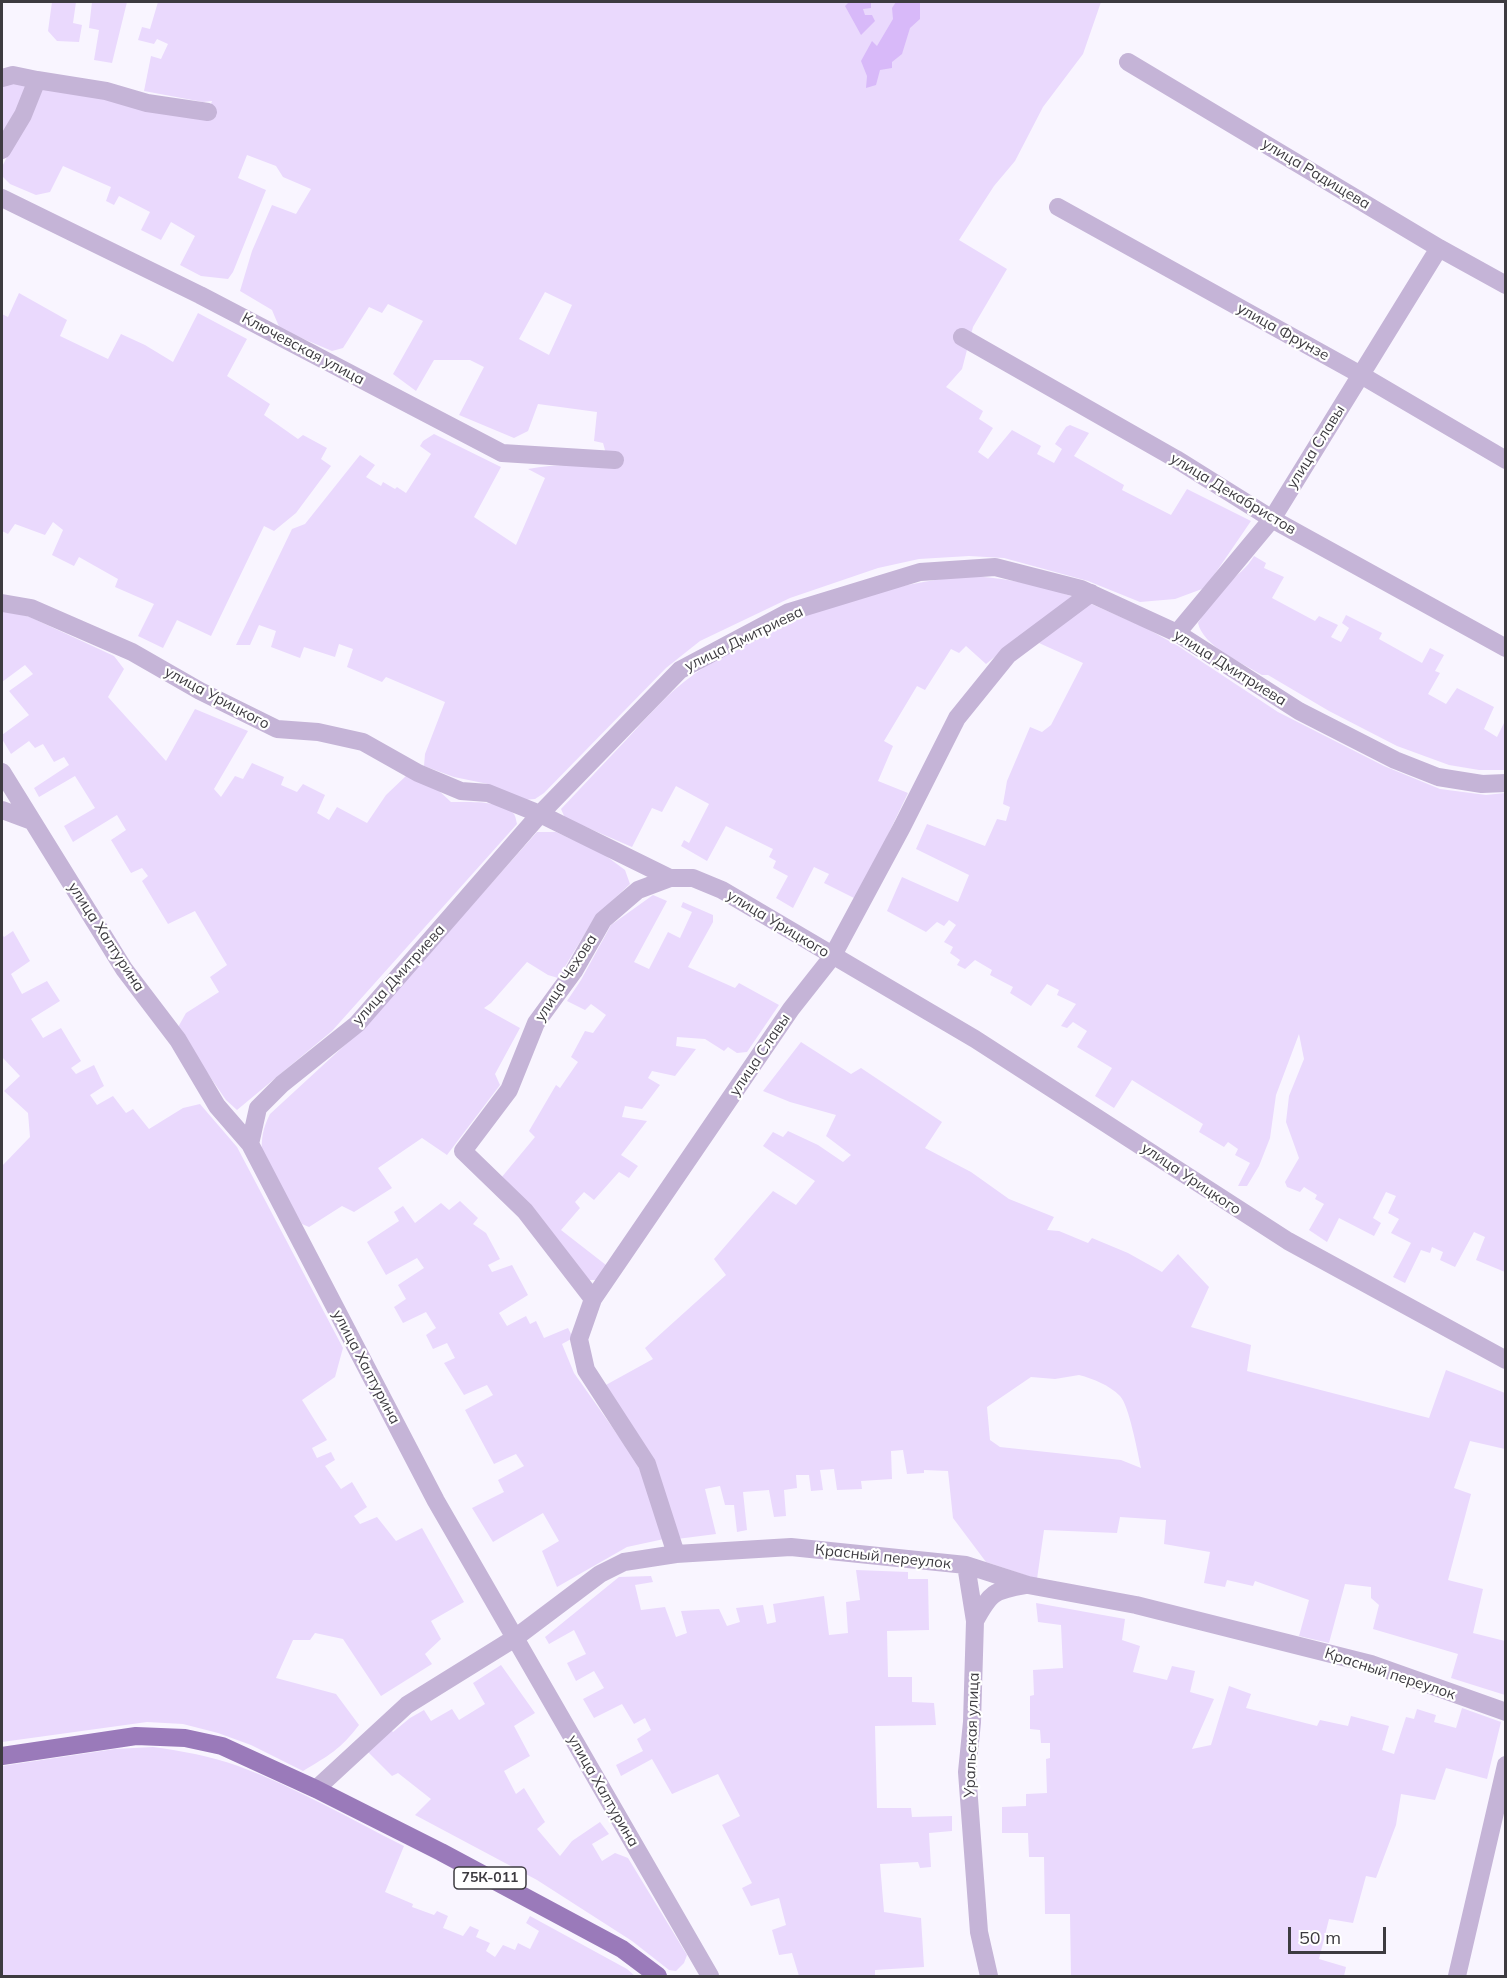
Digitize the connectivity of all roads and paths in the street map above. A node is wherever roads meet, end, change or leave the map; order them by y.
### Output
1 (1128, 62) dead end
2 (2, 78) edge
3 (37, 80) junction
4 (208, 112) dead end
5 (2, 150) edge
6 (2, 198) edge
7 (1058, 207) dead end
8 (1439, 248) junction
9 (1506, 285) edge
10 (962, 337) dead end
11 (1361, 375) junction
12 (615, 460) dead end
13 (1506, 460) edge
14 (1272, 519) junction
15 (1091, 593) junction
16 (2, 603) edge
17 (1177, 633) junction
18 (1506, 648) edge
19 (2, 772) edge
20 (1506, 783) edge
21 (2, 810) edge
22 (540, 814) junction
23 (32, 821) junction
24 (670, 878) junction
25 (832, 957) junction
26 (250, 1144) junction
27 (593, 1299) junction
28 (1506, 1360) edge
29 (676, 1554) junction
30 (966, 1565) junction
31 (1028, 1585) junction
32 (975, 1621) junction
33 (515, 1638) junction
34 (1506, 1712) edge
35 (2, 1756) edge
36 (1506, 1765) edge
37 (316, 1789) junction
38 (702, 1972) edge
39 (658, 1977) edge
40 (989, 1977) edge
41 (1457, 1977) edge

1 - 8 street, улица Радищева
2 - 3 street
3 - 4 street
3 - 5 street
6 - 12 street, Ключевская улица
7 - 11 street, улица Фрунзе
8 - 9 street, улица Радищева
8 - 11 street, улица Славы
10 - 14 street, улица Декабристов
11 - 13 street, улица Фрунзе
11 - 14 street, улица Славы
14 - 17 street, улица Славы
14 - 18 street, улица Декабристов
15 - 17 street, улица Дмитриева
15 - 22 street, улица Дмитриева
15 - 25 street, улица Славы
16 - 22 street, улица Урицкого
17 - 20 street, улица Дмитриева
19 - 23 street, улица Халтурина
21 - 23 street
22 - 24 street, улица Урицкого
22 - 26 street, улица Дмитриева
23 - 26 street, улица Халтурина
24 - 25 street, улица Урицкого
24 - 27 street, улица Чехова
25 - 27 street, улица Славы
25 - 28 street, улица Урицкого
26 - 33 street, улица Халтурина
27 - 29 street, улица Славы
29 - 30 street, Красный переулок
29 - 33 street, Красный переулок
30 - 31 street, Красный переулок
30 - 32 street, Уральская улица
31 - 32 street
31 - 34 street, Красный переулок
32 - 40 street, Уральская улица
33 - 37 street, Красный переулок
33 - 38 street, улица Халтурина
35 - 37 main road, 75К-011
36 - 41 street
37 - 39 main road, 75К-011

